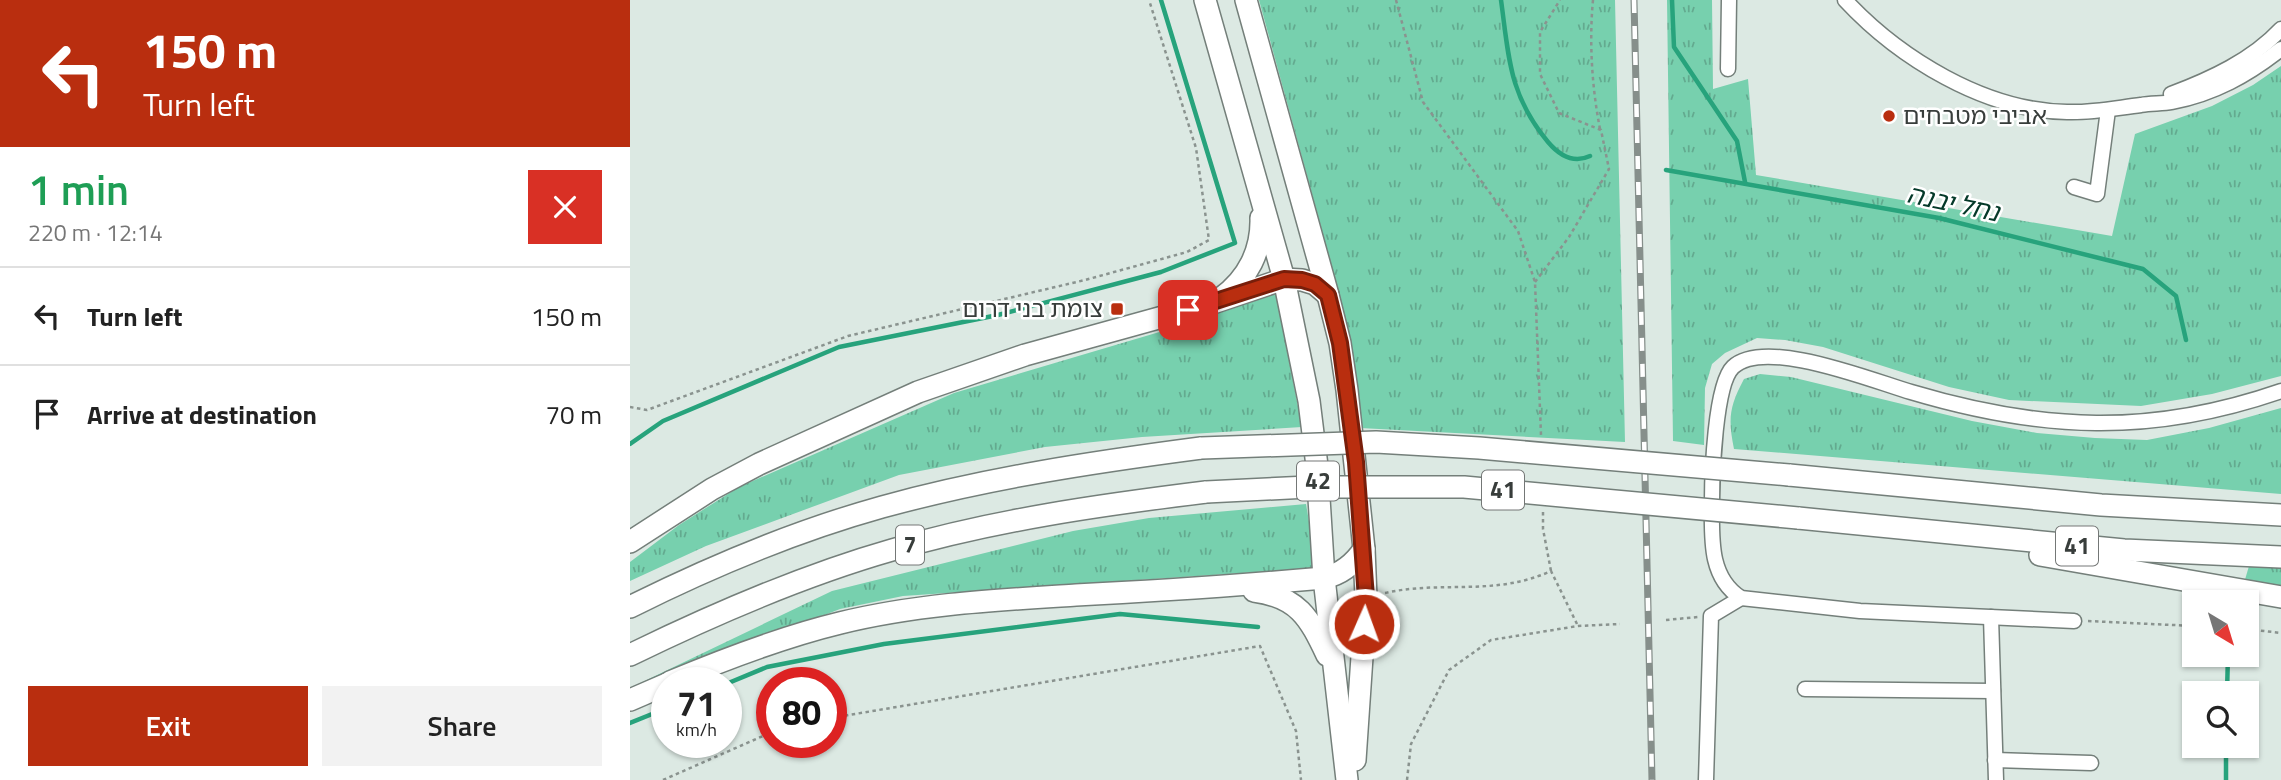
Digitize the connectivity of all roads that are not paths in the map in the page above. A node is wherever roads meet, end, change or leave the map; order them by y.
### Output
1 (1205, 0) edge
2 (1246, 0) edge
3 (1729, 0) edge
4 (1845, 0) edge
5 (2281, 29) edge
6 (2281, 49) edge
7 (1728, 69) dead end
8 (2144, 104) junction
9 (2108, 110) junction
10 (2074, 187) dead end
11 (1258, 188) junction
12 (1284, 279) junction
13 (1328, 295) junction
14 (1213, 303) junction
15 (2281, 391) edge
16 (1201, 448) joint
17 (1206, 492) joint
18 (2281, 514) edge
19 (1873, 525) junction
20 (630, 542) edge
21 (1364, 549) junction
22 (2281, 557) edge
23 (1324, 578) junction
24 (1224, 587) junction
25 (2281, 597) edge
26 (1741, 598) junction
27 (630, 607) edge
28 (1991, 617) junction
29 (2074, 621) road end
30 (630, 655) edge
31 (709, 667) edge
32 (1336, 677) junction
33 (1805, 689) dead end
34 (651, 691) edge
35 (1993, 691) junction
36 (630, 700) edge
37 (1995, 760) junction
38 (2091, 763) dead end
39 (1347, 780) edge
40 (1353, 780) edge
41 (1706, 780) edge
42 (1996, 780) edge

1 - 11 highway, 42
2 - 13 highway, 42
3 - 7 street
4 - 9 street
5 - 8 street
6 - 8 street
8 - 9 street
9 - 10 street
11 - 12 highway, 42
11 - 14 highway
12 - 13 highway
12 - 14 highway
12 - 23 highway, 42
13 - 21 highway, 42
14 - 20 highway
15 - 26 street
16 - 18 highway, 41, bridge
16 - 27 highway, 7
17 - 19 highway, 41, bridge
17 - 30 highway, 7
19 - 22 highway, 41
19 - 25 highway
21 - 23 highway
21 - 40 highway, 42
23 - 24 highway
23 - 32 highway, 42
24 - 31 highway
24 - 32 highway
26 - 28 street
26 - 41 street
28 - 29 street
28 - 35 street
32 - 39 highway, 42
33 - 35 street
34 - 36 highway
35 - 37 street
37 - 38 street
37 - 42 street

